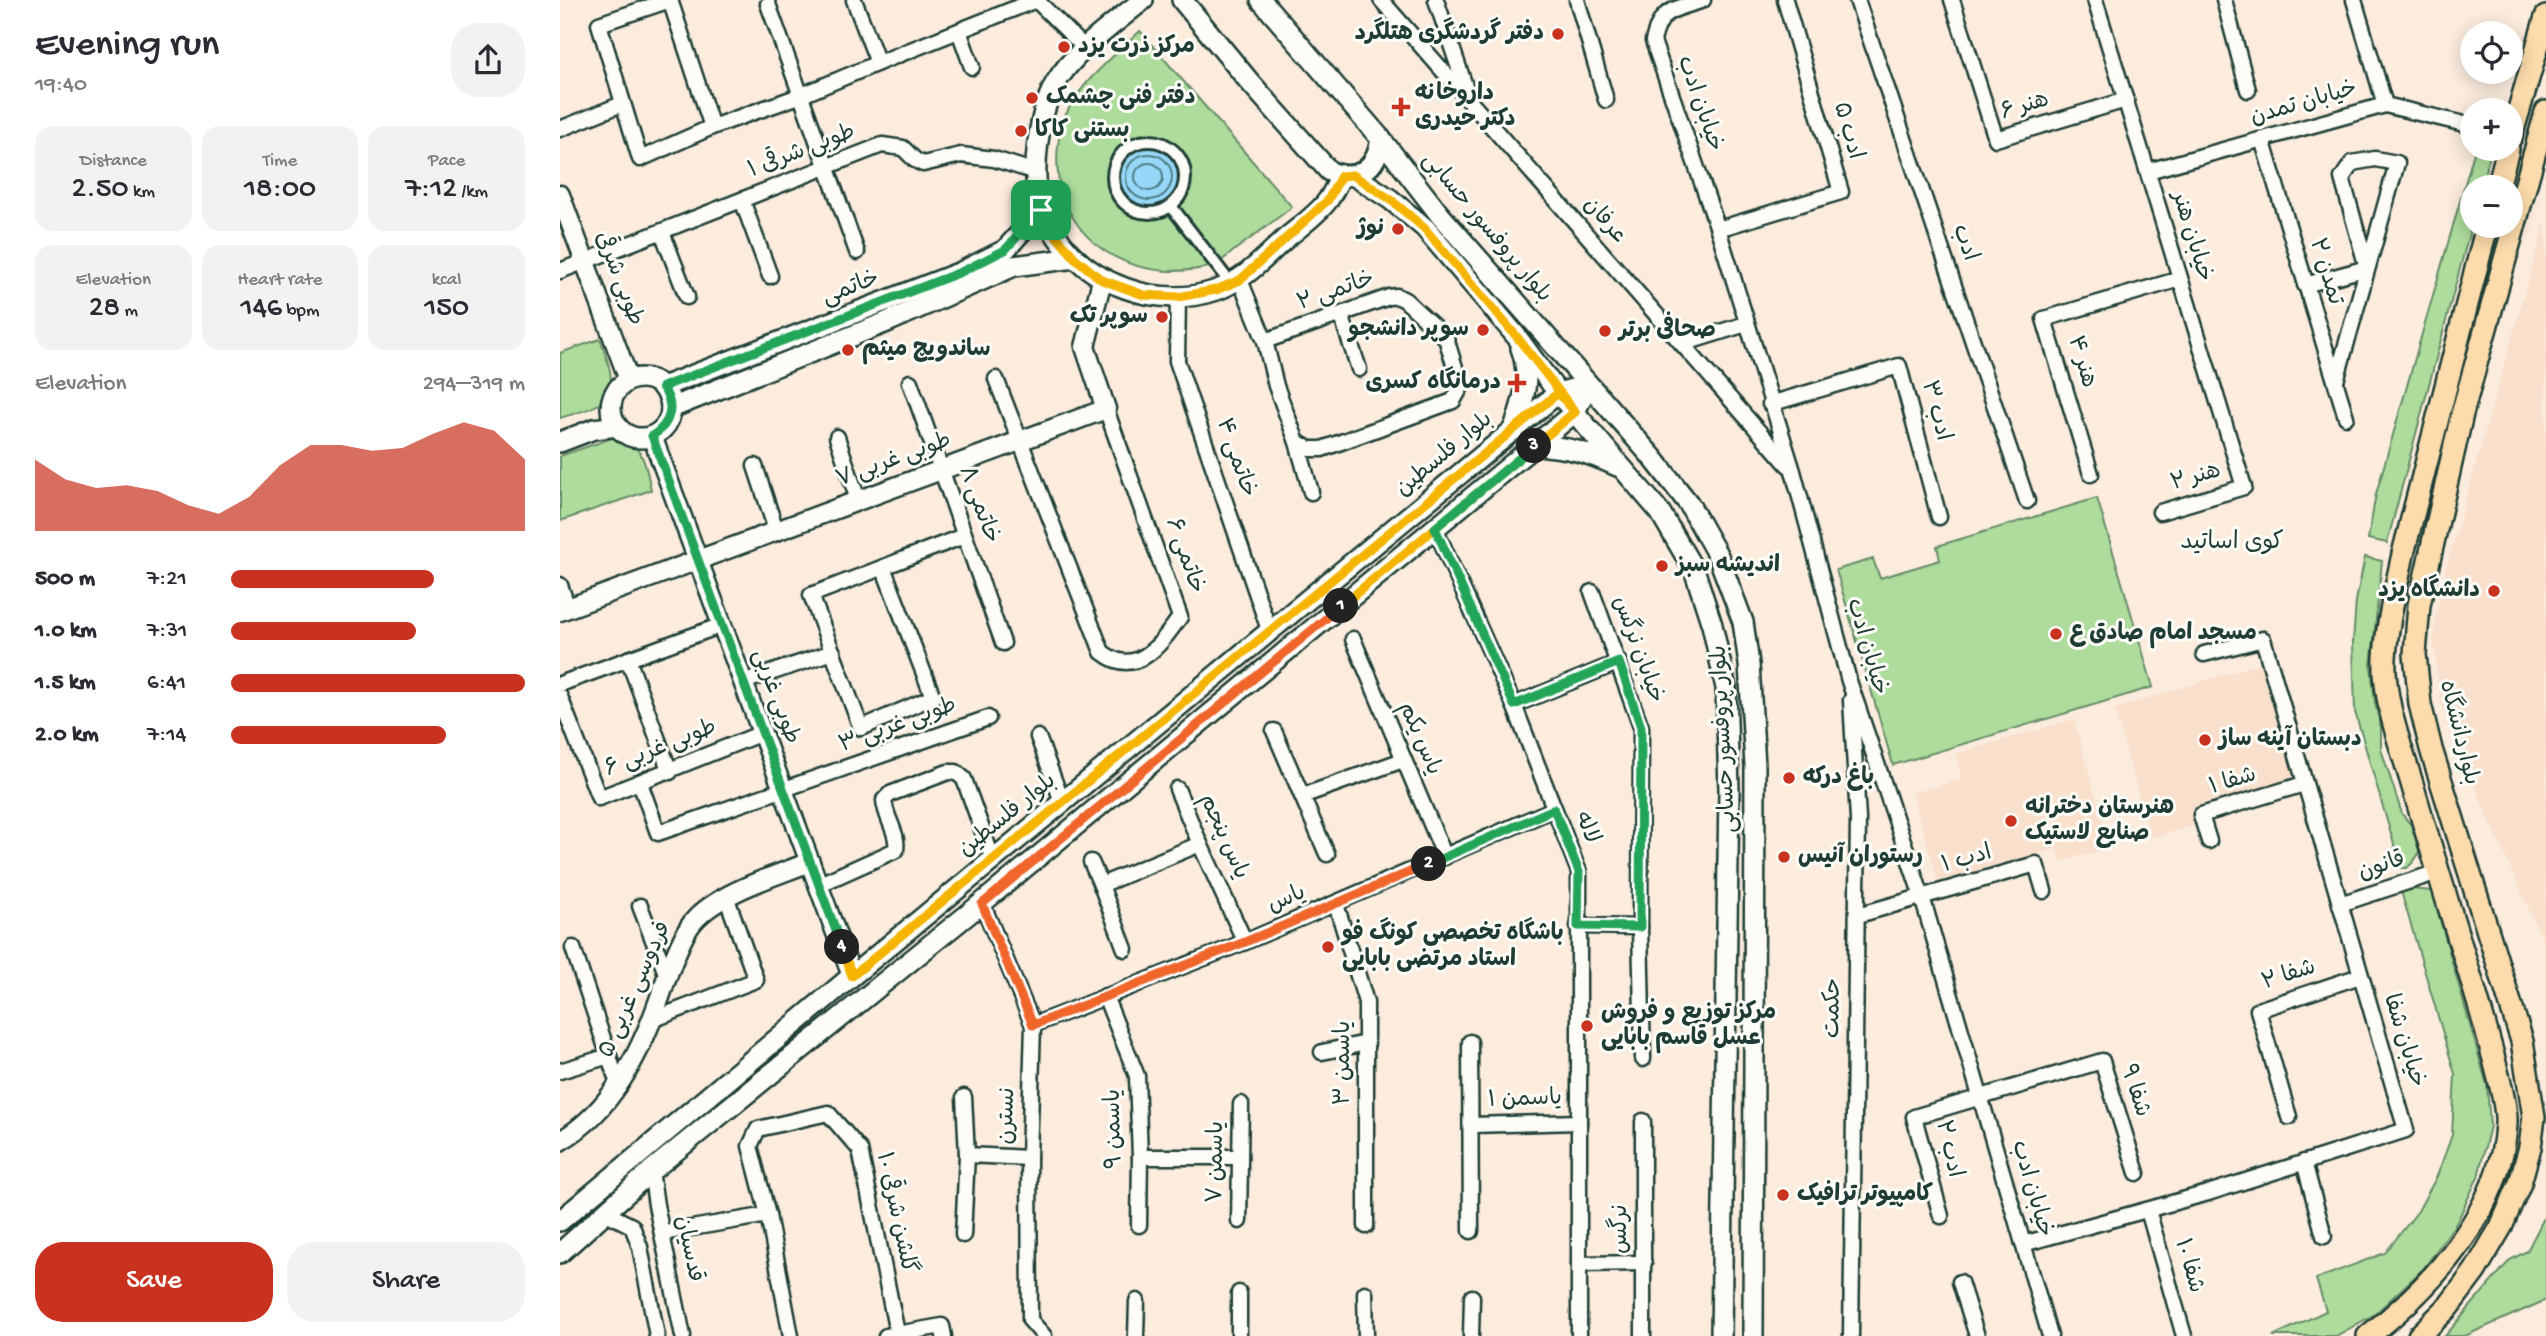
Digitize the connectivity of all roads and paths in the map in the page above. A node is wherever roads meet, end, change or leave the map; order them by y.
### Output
1 (854, 0) edge
2 (1036, 0) edge
3 (1143, 0) edge
4 (1182, 0) edge
5 (1381, 0) edge
6 (1436, 0) edge
7 (1577, 0) edge
8 (1703, 0) edge
9 (1785, 0) edge
10 (1857, 0) edge
11 (1952, 0) edge
12 (2095, 0) edge
13 (2224, 0) edge
14 (2354, 0) edge
15 (768, 4) dead end
16 (1270, 5) edge
17 (2546, 17) edge
18 (959, 31) junction
19 (1085, 48) junction
20 (878, 63) junction
21 (971, 67) dead end
22 (2248, 90) dead end
23 (802, 95) junction
24 (2522, 98) edge
25 (1606, 100) dead end
26 (2126, 100) junction
27 (622, 104) junction
28 (2385, 105) junction
29 (1472, 106) junction
30 (2546, 112) edge
31 (2460, 123) edge
32 (712, 127) junction
33 (560, 129) edge
34 (1381, 139) junction
35 (2262, 139) junction
36 (828, 167) junction
37 (1036, 172) junction
38 (2148, 172) junction
39 (1347, 176) junction
40 (560, 195) edge
41 (742, 200) junction
42 (1171, 206) junction
43 (1041, 210) junction
44 (1718, 229) junction
45 (663, 232) junction
46 (2484, 238) edge
47 (857, 252) dead end
48 (1075, 258) junction
49 (585, 262) junction
50 (2367, 268) junction
51 (560, 271) edge
52 (770, 276) dead end
53 (2180, 279) junction
54 (1102, 280) junction
55 (1235, 282) junction
56 (2305, 285) junction
57 (687, 297) dead end
58 (1178, 297) junction
59 (1340, 314) junction
60 (1746, 324) junction
61 (1517, 337) junction
62 (1265, 341) junction
63 (1682, 344) junction
64 (2455, 344) junction
65 (2481, 349) junction
66 (1359, 369) dead end
67 (996, 379) dead end
68 (629, 380) junction
69 (2336, 381) junction
70 (910, 382) dead end
71 (1588, 385) junction
72 (662, 387) junction
73 (1558, 393) junction
74 (611, 404) junction
75 (1770, 404) junction
76 (671, 408) junction
77 (1106, 409) junction
78 (1575, 412) junction
79 (2346, 418) dead end
80 (617, 426) junction
81 (560, 428) edge
82 (1513, 432) junction
83 (652, 436) junction
84 (837, 437) dead end
85 (1020, 441) junction
86 (560, 442) edge
87 (1297, 442) junction
88 (1535, 446) junction
89 (755, 466) dead end
90 (941, 470) junction
91 (1626, 471) junction
92 (1793, 471) junction
93 (2091, 474) dead end
94 (2244, 487) joint
95 (1311, 492) dead end
96 (858, 500) junction
97 (2027, 500) dead end
98 (2160, 512) dead end
99 (1939, 517) dead end
100 (1435, 528) junction
101 (776, 530) junction
102 (964, 536) junction
103 (698, 559) junction
104 (883, 567) junction
105 (560, 585) edge
106 (1592, 592) dead end
107 (564, 610) edge
108 (722, 625) junction
109 (1269, 630) junction
110 (1353, 639) dead end
111 (1003, 643) dead end
112 (832, 652) junction
113 (2204, 654) dead end
114 (628, 659) junction
115 (1619, 662) junction
116 (1849, 681) junction
117 (743, 682) junction
118 (560, 684) edge
119 (560, 697) edge
120 (1514, 705) junction
121 (988, 718) dead end
122 (1274, 731) dead end
123 (762, 733) junction
124 (1038, 737) dead end
125 (1403, 760) junction
126 (670, 772) junction
127 (640, 783) junction
128 (2304, 784) junction
129 (1177, 789) dead end
130 (784, 791) junction
131 (1302, 796) junction
132 (1063, 804) junction
133 (1554, 809) junction
134 (2209, 841) dead end
135 (1200, 845) junction
136 (1327, 854) dead end
137 (1445, 857) junction
138 (993, 860) junction
139 (810, 862) junction
140 (1091, 862) dead end
141 (2438, 872) junction
142 (818, 885) junction
143 (1101, 885) junction
144 (2045, 891) dead end
145 (726, 896) junction
146 (1922, 897) junction
147 (982, 904) junction
148 (1336, 904) junction
149 (2340, 904) junction
150 (640, 906) dead end
151 (1858, 915) junction
152 (1578, 926) junction
153 (1640, 927) junction
154 (1245, 942) junction
155 (573, 948) dead end
156 (1125, 950) dead end
157 (667, 976) junction
158 (852, 976) junction
159 (2360, 976) junction
160 (1105, 996) junction
161 (652, 1020) junction
162 (1033, 1025) junction
163 (1471, 1042) dead end
164 (1367, 1043) junction
165 (1322, 1052) dead end
166 (609, 1056) junction
167 (1643, 1059) dead end
168 (560, 1071) edge
169 (619, 1087) junction
170 (964, 1097) dead end
171 (1980, 1097) junction
172 (1241, 1104) dead end
173 (2289, 1116) dead end
174 (1643, 1121) dead end
175 (1579, 1122) junction
176 (1472, 1125) junction
177 (560, 1141) edge
178 (967, 1155) junction
179 (1140, 1157) junction
180 (1240, 1157) junction
181 (1029, 1158) junction
182 (2304, 1162) junction
183 (651, 1171) junction
184 (2137, 1173) dead end
185 (2148, 1210) junction
186 (604, 1212) junction
187 (768, 1215) junction
188 (1941, 1216) dead end
189 (560, 1221) edge
190 (1239, 1221) dead end
191 (1139, 1225) dead end
192 (1366, 1226) dead end
193 (1471, 1231) dead end
194 (662, 1233) junction
195 (962, 1235) dead end
196 (2324, 1236) dead end
197 (2023, 1244) junction
198 (560, 1253) edge
199 (1644, 1263) junction
200 (1579, 1264) junction
201 (1960, 1282) dead end
202 (1239, 1293) dead end
203 (1365, 1293) dead end
204 (1472, 1297) dead end
205 (1137, 1301) dead end
206 (892, 1335) edge
207 (657, 1336) edge
208 (683, 1336) edge
209 (791, 1336) edge
210 (944, 1336) edge
211 (1044, 1336) edge
212 (1136, 1336) edge
213 (1239, 1336) edge
214 (1366, 1336) edge
215 (1471, 1336) edge
216 (1579, 1336) edge
217 (1643, 1336) edge
218 (1721, 1336) edge
219 (1754, 1336) edge
220 (1852, 1336) edge
221 (1977, 1336) edge
222 (2050, 1336) edge
223 (2184, 1336) edge
224 (2368, 1336) edge
225 (2419, 1336) edge

1 - 20 street
2 - 18 street
2 - 19 street
3 - 19 main road
4 - 39 main road, بلوار پروفسور حسابی
5 - 29 street, عرفان
6 - 29 street
7 - 25 street
8 - 44 street, خیابان ادب
9 - 44 street, ادب ۵
10 - 97 street, ادب
11 - 26 street, هنر ۶
12 - 26 street, خیابان هنر
13 - 22 street
14 - 28 street
15 - 23 street
16 - 34 main road, بلوار پروفسور حسابی
17 - 24 main road
18 - 20 street
18 - 21 street
19 - 37 main road
20 - 23 street
23 - 32 street
23 - 36 street
26 - 38 street, خیابان هنر
27 - 32 street
27 - 32 street
27 - 33 street
28 - 31 street, خیابان تمدن
28 - 35 street, خیابان تمدن
29 - 63 street, عرفان
30 - 65 main road, بلواردانشگاه
34 - 39 main road
34 - 71 main road, بلوار پروفسور حسابی
35 - 38 street, خیابان تمدن
35 - 56 street, تمدن ۲
36 - 37 street, طوبی شرقی ۱
36 - 41 street, طوبی شرقی ۱
36 - 47 street
37 - 43 main road
38 - 53 street, خیابان هنر
39 - 55 main road
39 - 61 main road, بلوار پروفسور حسابی
40 - 49 street, طوبی شرقی
41 - 45 street, طوبی شرقی ۱
41 - 52 street
42 - 42 street
42 - 55 street
43 - 48 main road
43 - 72 main road, خاتمی
44 - 60 street, خیابان ادب
45 - 49 street, طوبی شرقی ۱
45 - 57 street
46 - 64 main road
48 - 54 main road
48 - 76 main road, خاتمی
49 - 51 street, طوبی شرقی ۱
49 - 68 street, طوبی شرقی
50 - 50 street
50 - 56 street
50 - 69 street
53 - 93 street, هنر ۴
53 - 94 street, خیابان هنر
54 - 58 main road
54 - 77 street, خاتمی ۶
55 - 58 main road
55 - 62 street
56 - 69 street, تمدن ۲
58 - 109 street, خاتمی ۴
59 - 62 street, خاتمی ۲
59 - 66 street
59 - 87 street, خاتمی ۲
60 - 63 street
60 - 75 street, خیابان ادب
61 - 73 main road, بلوار پروفسور حسابی
61 - 82 main road
62 - 87 street
63 - 92 street, عرفان
64 - 65 main road
64 - 141 main road
65 - 225 main road, بلواردانشگاه
67 - 85 street
68 - 72 main road
68 - 74 main road
69 - 79 street, تمدن ۲
70 - 90 street, خاتمی ۸
71 - 73 main road, بلوار فلسطین
71 - 78 main road
71 - 219 main road, بلوار پروفسور حسابی
72 - 76 main road
73 - 78 main road, بلوار پروفسور حسابی
73 - 82 main road, بلوار فلسطین
74 - 80 main road
74 - 81 main road
75 - 92 street, خیابان ادب
75 - 99 street, ادب ۳
76 - 83 main road
77 - 85 street, طوبی غربی ۷
77 - 85 street, خاتمی ۶
78 - 88 main road
78 - 91 main road, بلوار پروفسور حسابی
80 - 83 main road
80 - 86 main road
82 - 109 main road, بلوار فلسطین
83 - 103 street, طوبی غربی
84 - 96 street
85 - 90 street, طوبی غربی ۷
87 - 95 street
88 - 91 main road
88 - 100 main road
89 - 101 street
90 - 96 street, طوبی غربی ۷
90 - 102 street, خاتمی ۸
91 - 218 main road, بلوار پروفسور حسابی
92 - 116 street, خیابان ادب
94 - 98 street, هنر ۲
96 - 101 street, طوبی غربی ۷
100 - 120 street, لاله
100 - 147 main road
101 - 103 street, طوبی غربی ۷
102 - 104 street
102 - 111 street, خاتمی ۸
103 - 107 street, طوبی غربی ۷
103 - 108 street, طوبی غربی
104 - 112 street
104 - 112 street
105 - 107 street
106 - 115 street, خیابان نرگس
108 - 114 street
108 - 117 street, طوبی غربی
109 - 132 main road, بلوار فلسطین
110 - 125 street, یاس یکم
112 - 117 street
113 - 128 street, خیابان شفا
114 - 118 street
114 - 126 street
115 - 120 street
115 - 153 street, خیابان نرگس
116 - 146 street, خیابان ادب
116 - 151 street, حکمت
117 - 123 street, طوبی غربی
119 - 127 street, طوبی غربی ۶
120 - 133 street, لاله
121 - 130 street, طوبی غربی ۳
122 - 131 street
123 - 126 street, طوبی غربی ۶
123 - 130 street, طوبی غربی
124 - 132 street
125 - 131 street
125 - 137 street, یاس یکم
126 - 127 street, طوبی غربی ۶
127 - 130 street, طوبی غربی ۳
128 - 134 street, شفا ۱
128 - 149 street, خیابان شفا
129 - 135 street, یاس پنجم
130 - 139 street, طوبی غربی
131 - 136 street
132 - 138 main road, بلوار فلسطین
133 - 137 street, یاس
133 - 152 street, لاله
135 - 143 street
135 - 154 street, یاس پنجم
137 - 148 street, یاس
138 - 142 street
138 - 158 main road, بلوار فلسطین
139 - 142 street, طوبی غربی
139 - 145 street, فردوسی غربی ۵
140 - 143 street
141 - 149 street, قانون
141 - 224 main road
142 - 158 street, طوبی غربی
143 - 156 street
144 - 146 street, ادب ۱
145 - 157 street, فردوسی غربی ۵
145 - 161 street
146 - 151 street
146 - 171 street, خیابان ادب
147 - 162 street, نسترن
147 - 183 main road
148 - 154 street, یاس
148 - 164 street, یاسمن ۳
149 - 159 street, خیابان شفا
150 - 157 street
151 - 220 street, حکمت
152 - 153 street
152 - 175 street, لاله
153 - 167 street, خیابان نرگس
154 - 160 street, یاس
155 - 166 street
157 - 161 street, فردوسی غربی ۵
158 - 189 main road, بلوار فلسطین
159 - 173 street, شفا ۲
159 - 182 street, خیابان شفا
160 - 162 street, یاس
160 - 179 street, یاسمن ۹
161 - 169 street, فردوسی غربی ۵
162 - 181 street, نسترن
163 - 176 street, یاسمن ۱
164 - 165 street
164 - 192 street, یاسمن ۳
166 - 168 street
166 - 169 street
169 - 177 street, فردوسی غربی ۵
170 - 178 street
171 - 184 street, شفا ۹
171 - 188 street, ادب ۲
171 - 197 street, خیابان ادب
172 - 180 street, یاسمن ۷
174 - 199 street, نرگس
175 - 176 street, یاسمن ۱
175 - 200 street, لاله
176 - 193 street, یاسمن ۱
178 - 181 street
178 - 195 street
179 - 180 street
179 - 191 street, یاسمن ۹
180 - 190 street, یاسمن ۷
181 - 211 street, نسترن
182 - 185 street, خیابان شفا
182 - 196 street
183 - 186 main road
183 - 194 street, قدسیان
185 - 197 street, خیابان شفا
185 - 223 street, شفا ۱۰
186 - 198 main road
186 - 207 street, قدسیان
187 - 194 street
187 - 206 street, گلشن شرقی ۱۰
187 - 209 street
194 - 208 street, قدسیان
197 - 222 street, خیابان ادب
199 - 200 street
199 - 217 street, نرگس
200 - 216 street, لاله
201 - 221 street
202 - 213 street
203 - 214 street
204 - 215 street
205 - 212 street
206 - 210 street

